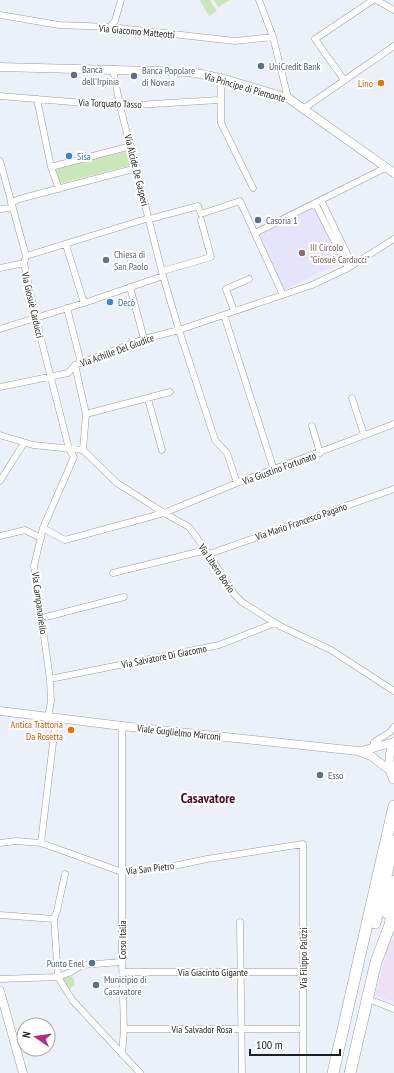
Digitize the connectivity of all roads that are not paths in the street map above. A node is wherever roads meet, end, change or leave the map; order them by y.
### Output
1 (121, 0) edge
2 (259, 0) edge
3 (373, 0) edge
4 (376, 0) edge
5 (394, 10) edge
6 (0, 15) edge
7 (110, 27) junction
8 (273, 37) junction
9 (394, 46) edge
10 (0, 67) edge
11 (113, 69) junction
12 (221, 78) junction
13 (344, 80) junction
14 (0, 96) edge
15 (288, 98) junction
16 (37, 99) junction
17 (219, 100) junction
18 (120, 106) junction
19 (303, 109) junction
20 (131, 146) junction
21 (0, 161) edge
22 (51, 167) junction
23 (387, 167) junction
24 (137, 168) junction
25 (394, 173) edge
26 (253, 188) dead end
27 (59, 189) junction
28 (321, 200) junction
29 (315, 203) junction
30 (12, 205) junction
31 (0, 209) edge
32 (149, 219) junction
33 (201, 220) dead end
34 (255, 233) junction
35 (394, 239) edge
36 (66, 245) junction
37 (26, 256) junction
38 (24, 263) junction
39 (350, 266) junction
40 (0, 268) edge
41 (163, 273) junction
42 (249, 279) dead end
43 (130, 287) junction
44 (283, 295) junction
45 (84, 303) junction
46 (67, 308) junction
47 (234, 311) junction
48 (224, 315) junction
49 (36, 319) junction
50 (0, 329) edge
51 (179, 330) junction
52 (144, 339) junction
53 (78, 364) junction
54 (50, 376) junction
55 (0, 387) edge
56 (170, 392) dead end
57 (352, 398) dead end
58 (148, 399) junction
59 (86, 414) junction
60 (394, 424) edge
61 (312, 426) dead end
62 (0, 435) edge
63 (364, 435) junction
64 (24, 443) junction
65 (69, 449) junction
66 (83, 450) junction
67 (162, 450) dead end
68 (320, 453) junction
69 (274, 470) junction
70 (1, 478) edge
71 (237, 483) junction
72 (394, 489) edge
73 (164, 513) junction
74 (43, 528) junction
75 (0, 536) edge
76 (41, 538) junction
77 (208, 552) junction
78 (113, 573) dead end
79 (124, 597) dead end
80 (42, 618) junction
81 (275, 623) junction
82 (50, 678) junction
83 (394, 691) edge
84 (0, 711) edge
85 (52, 717) junction
86 (122, 726) junction
87 (394, 727) edge
88 (394, 742) edge
89 (373, 749) junction
90 (358, 751) junction
91 (393, 775) edge
92 (394, 806) edge
93 (394, 842) edge
94 (0, 844) edge
95 (41, 844) junction
96 (303, 844) joint
97 (122, 872) junction
98 (64, 874) dead end
99 (394, 881) edge
100 (394, 906) edge
101 (0, 915) edge
102 (54, 919) junction
103 (240, 922) dead end
104 (122, 962) junction
105 (370, 962) junction
106 (240, 971) junction
107 (123, 972) junction
108 (302, 972) junction
109 (58, 977) junction
110 (0, 979) edge
111 (0, 991) edge
112 (368, 999) junction
113 (394, 1009) edge
114 (124, 1029) junction
115 (241, 1029) junction
116 (303, 1029) junction
117 (122, 1054) junction
118 (351, 1072) edge
119 (23, 1073) edge
120 (140, 1073) edge
121 (242, 1073) edge
122 (303, 1073) edge
123 (333, 1073) edge
124 (338, 1073) edge

1 - 7 street
2 - 8 street
3 - 13 street
4 - 5 street
6 - 7 street, Via Giacomo Matteotti
7 - 8 street, Via Giacomo Matteotti
8 - 15 street
9 - 13 street
10 - 11 street, Via Principe di Piemonte
11 - 12 street, Via Principe di Piemonte
11 - 18 street, Via Alcide De Gasperi
12 - 15 street, Via Principe di Piemonte
12 - 17 street
13 - 19 street
14 - 16 street, Via Torquato Tasso
15 - 19 street, Via Principe di Piemonte
16 - 18 street, Via Torquato Tasso
16 - 22 street
17 - 18 street, Via Torquato Tasso
17 - 26 street
18 - 20 street, Via Alcide De Gasperi
19 - 23 street, Via Principe di Piemonte
20 - 22 street
20 - 24 street, Via Alcide De Gasperi
21 - 30 street
22 - 27 street
23 - 25 street, Via Principe di Piemonte
23 - 28 street
24 - 27 street
24 - 32 street, Via Alcide De Gasperi
27 - 30 street
28 - 29 street
28 - 39 street
29 - 34 street
29 - 39 street
30 - 31 street
30 - 37 street
32 - 34 street
32 - 36 street
32 - 41 street, Via Alcide De Gasperi
33 - 41 street
34 - 44 street
35 - 39 street, Via Achille Del Giudice
36 - 37 street
36 - 45 street
37 - 38 street, Via Giosuè Carducci
38 - 40 street
38 - 49 street, Via Giosuè Carducci
39 - 44 street, Via Achille Del Giudice
41 - 43 street
41 - 51 street, Via Alcide De Gasperi
42 - 47 street
43 - 45 street
43 - 52 street
44 - 47 street, Via Achille Del Giudice
45 - 46 street
46 - 49 street
46 - 53 street
47 - 48 street, Via Achille Del Giudice
48 - 51 street, Via Achille Del Giudice
48 - 69 street
49 - 50 street
49 - 54 street, Via Giosuè Carducci
51 - 52 street, Via Achille Del Giudice
51 - 71 street, Via Alcide De Gasperi
52 - 53 street, Via Achille Del Giudice
53 - 54 street, Via Achille Del Giudice
53 - 59 street
54 - 55 street, Via Achille Del Giudice
54 - 65 street, Via Giosuè Carducci
56 - 58 street
57 - 63 street
58 - 59 street
58 - 67 street
59 - 66 street
60 - 63 street, Via Giustino Fortunato
61 - 68 street
62 - 64 street
63 - 68 street, Via Giustino Fortunato
64 - 65 street
64 - 70 street
65 - 66 street
65 - 74 street, Via Campanariello
66 - 73 street, Via Libero Bovio
68 - 69 street, Via Giustino Fortunato
69 - 71 street, Via Giustino Fortunato
71 - 73 street, Via Giustino Fortunato
72 - 77 street, Via Mario Francesco Pagano
73 - 74 street, Via Giustino Fortunato
73 - 77 street, Via Libero Bovio
74 - 76 street, Via Campanariello
75 - 76 street
76 - 80 street, Via Campanariello
77 - 78 street, Via Mario Francesco Pagano
77 - 81 street, Via Libero Bovio
79 - 80 street
80 - 82 street, Via Campanariello
81 - 82 street, Via Salvatore Di Giacomo
81 - 83 street, Via Libero Bovio
82 - 85 street, Via Campanariello
84 - 85 street, Viale Guglielmo Marconi
85 - 86 street, Viale Guglielmo Marconi
85 - 95 street, Via Campanariello
86 - 90 street, Viale Guglielmo Marconi
86 - 97 street, Corso Italia
87 - 89 street
88 - 89 street, Viale Guglielmo Marconi
88 - 91 street
89 - 90 street, Viale Guglielmo Marconi
90 - 91 street, Viale Guglielmo Marconi
92 - 123 highway
93 - 105 highway
94 - 95 street, Via San Pietro
95 - 97 street, Via San Pietro
96 - 97 street, Via San Pietro
96 - 108 street, Via Filippo Palizzi
97 - 104 street, Corso Italia
98 - 102 street
99 - 105 highway
100 - 105 highway
101 - 102 street
102 - 109 street
103 - 106 street
104 - 107 street, Corso Italia
104 - 109 street
105 - 112 highway
105 - 124 highway
106 - 107 street, Via Giacinto Gigante
106 - 108 street, Via Giacinto Gigante
106 - 115 street
107 - 114 street, Corso Italia
108 - 116 street, Via Filippo Palizzi
109 - 110 street
109 - 117 street
111 - 119 street
112 - 113 street
112 - 118 highway
114 - 115 street, Via Salvador Rosa
114 - 117 street, Corso Italia
115 - 116 street, Via Salvador Rosa
115 - 121 street
116 - 122 street, Via Filippo Palizzi
117 - 120 street

